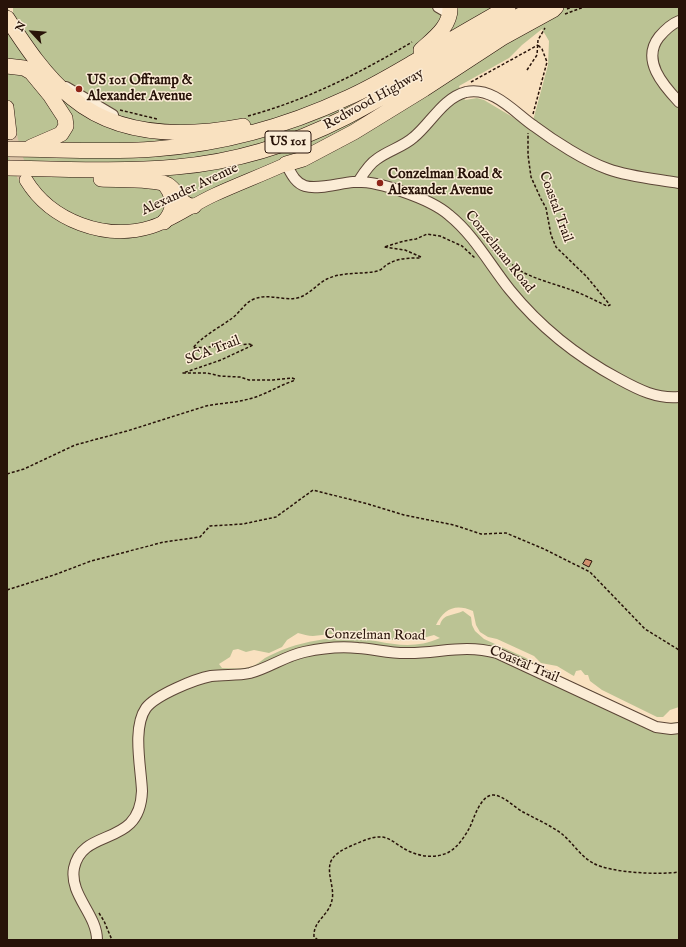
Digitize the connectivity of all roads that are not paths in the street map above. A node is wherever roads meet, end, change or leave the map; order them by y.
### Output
1 (508, 7) edge
2 (537, 7) edge
3 (446, 9) edge
4 (563, 10) edge
5 (7, 18) edge
6 (679, 20) edge
7 (7, 62) edge
8 (7, 66) edge
9 (393, 74) junction
10 (55, 81) junction
11 (679, 102) edge
12 (7, 108) edge
13 (315, 112) junction
14 (10, 134) dead end
15 (7, 149) edge
16 (26, 149) junction
17 (286, 164) junction
18 (7, 168) edge
19 (26, 180) tunnel mouth
20 (358, 182) junction
21 (163, 183) junction
22 (679, 183) edge
23 (194, 206) junction
24 (164, 222) junction
25 (679, 396) edge
26 (679, 728) edge
27 (97, 940) edge

1 - 9 highway, Redwood Highway / US 101
2 - 18 highway, Redwood Highway / US 101
3 - 9 highway
4 - 17 highway
5 - 10 highway
6 - 11 street
7 - 10 highway
8 - 16 highway
9 - 13 highway, Redwood Highway / US 101
10 - 13 highway
12 - 14 main road
13 - 16 highway, Redwood Highway / US 101
15 - 16 highway, Redwood Highway / US 101
17 - 20 street, Conzelman Road
17 - 23 main road, Alexander Avenue
18 - 21 highway
19 - 24 main road, Alexander Avenue
20 - 22 street
20 - 25 street, Conzelman Road
21 - 23 highway
21 - 24 highway
23 - 24 main road, Alexander Avenue
26 - 27 street, Conzelman Road

